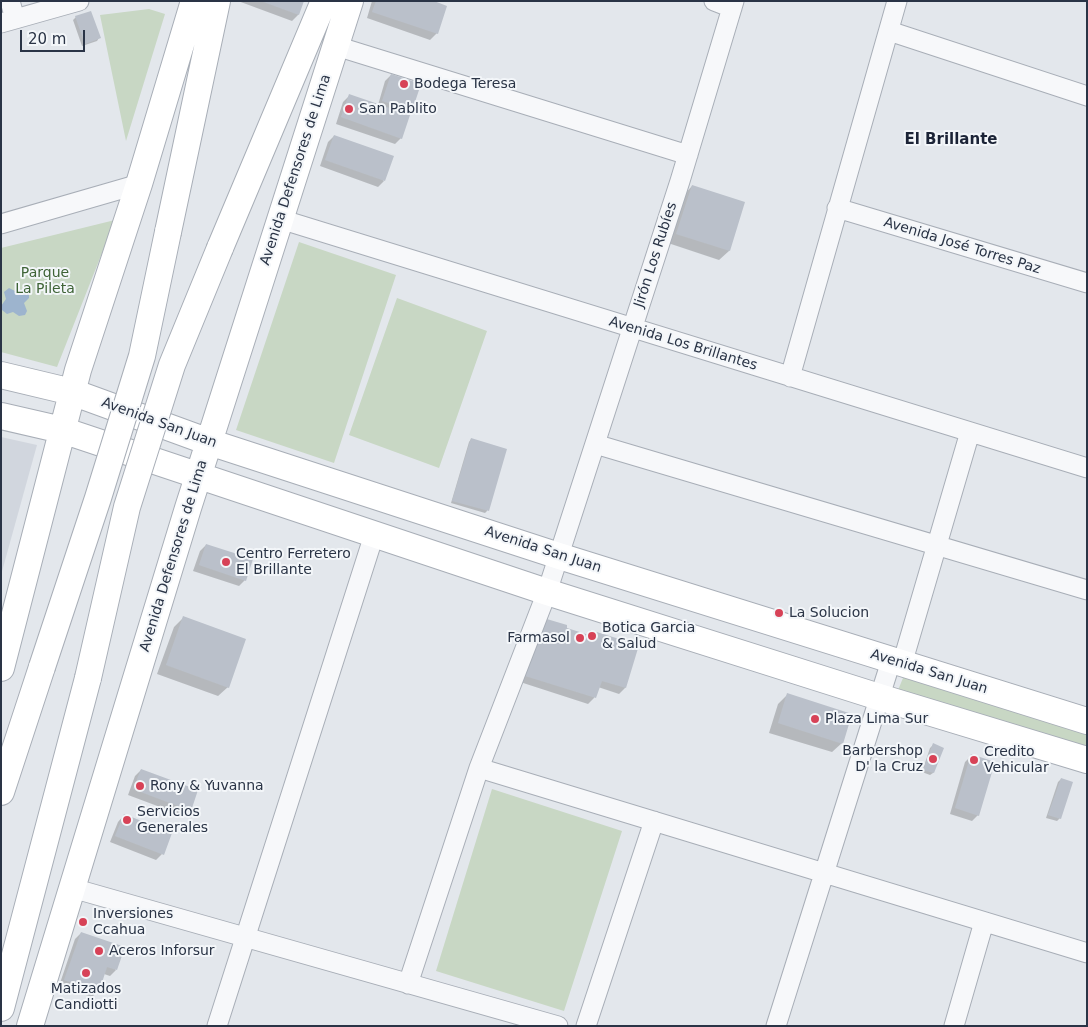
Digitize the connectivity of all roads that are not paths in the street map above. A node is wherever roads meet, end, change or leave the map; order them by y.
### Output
1 (79, 1) edge
2 (194, 1) edge
3 (217, 1) edge
4 (324, 1) edge
5 (350, 1) edge
6 (714, 1) edge
7 (897, 1) edge
8 (733, 4) edge
9 (9, 14) edge
10 (889, 31) junction
11 (336, 46) junction
12 (1087, 96) edge
13 (688, 155) junction
14 (139, 184) junction
15 (837, 208) junction
16 (280, 219) junction
17 (1, 224) edge
18 (1087, 283) edge
19 (632, 328) junction
20 (1, 375) edge
21 (790, 376) junction
22 (72, 392) junction
23 (1, 416) edge
24 (62, 430) junction
25 (970, 432) junction
26 (209, 442) junction
27 (595, 444) junction
28 (1087, 468) edge
29 (198, 476) junction
30 (374, 535) junction
31 (937, 546) junction
32 (559, 556) junction
33 (1087, 590) edge
34 (547, 592) junction
35 (897, 662) junction
36 (1, 668) edge
37 (879, 698) junction
38 (1087, 721) edge
39 (1087, 760) edge
40 (479, 768) junction
41 (1, 792) edge
42 (654, 821) junction
43 (824, 873) junction
44 (72, 888) junction
45 (984, 922) junction
46 (245, 937) junction
47 (1087, 953) edge
48 (408, 984) junction
49 (1, 1008) edge
50 (30, 1026) edge
51 (217, 1026) edge
52 (558, 1026) edge
53 (586, 1026) edge
54 (776, 1026) edge
55 (954, 1026) edge

1 - 9 street
2 - 14 main road
3 - 41 main road, bridge
4 - 49 main road, bridge
5 - 11 main road, Avenida Defensores de Lima
6 - 8 street
7 - 10 street
8 - 13 street, Jirón Los Rubíes
10 - 12 street
10 - 15 street
11 - 13 street
11 - 16 main road, Avenida Defensores de Lima
13 - 19 street, Jirón Los Rubíes
14 - 17 street
14 - 22 main road
15 - 18 street, Avenida José Torres Paz
15 - 21 street
16 - 19 street, Avenida Los Brillantes
16 - 26 main road, Avenida Defensores de Lima
19 - 21 street, Avenida Los Brillantes
19 - 27 street, Jirón Los Rubíes
20 - 22 main road, Avenida San Juan
21 - 25 street, Avenida Los Brillantes
22 - 24 main road
22 - 26 main road, Avenida San Juan
23 - 24 main road
24 - 29 main road
24 - 36 main road
25 - 28 street, Avenida Los Brillantes
25 - 31 street
26 - 29 main road, Avenida Defensores de Lima
26 - 32 main road, Avenida San Juan
27 - 31 street
27 - 32 street, Jirón Los Rubíes
29 - 30 main road
29 - 44 main road, Avenida Defensores de Lima
30 - 34 main road
30 - 46 street
31 - 33 street
31 - 35 street
32 - 34 street, Jirón Los Rubíes
32 - 35 main road, Avenida San Juan
34 - 37 main road
34 - 40 street, Jirón Los Rubíes
35 - 37 street
35 - 38 main road, Avenida San Juan
37 - 39 main road
37 - 43 street
40 - 42 street
40 - 48 street, Jirón Los Rubíes
42 - 43 street
42 - 53 street
43 - 45 street
43 - 54 street
44 - 46 street
44 - 50 main road, Avenida Defensores de Lima
45 - 47 street
45 - 55 street
46 - 48 street
46 - 51 street
48 - 52 street

